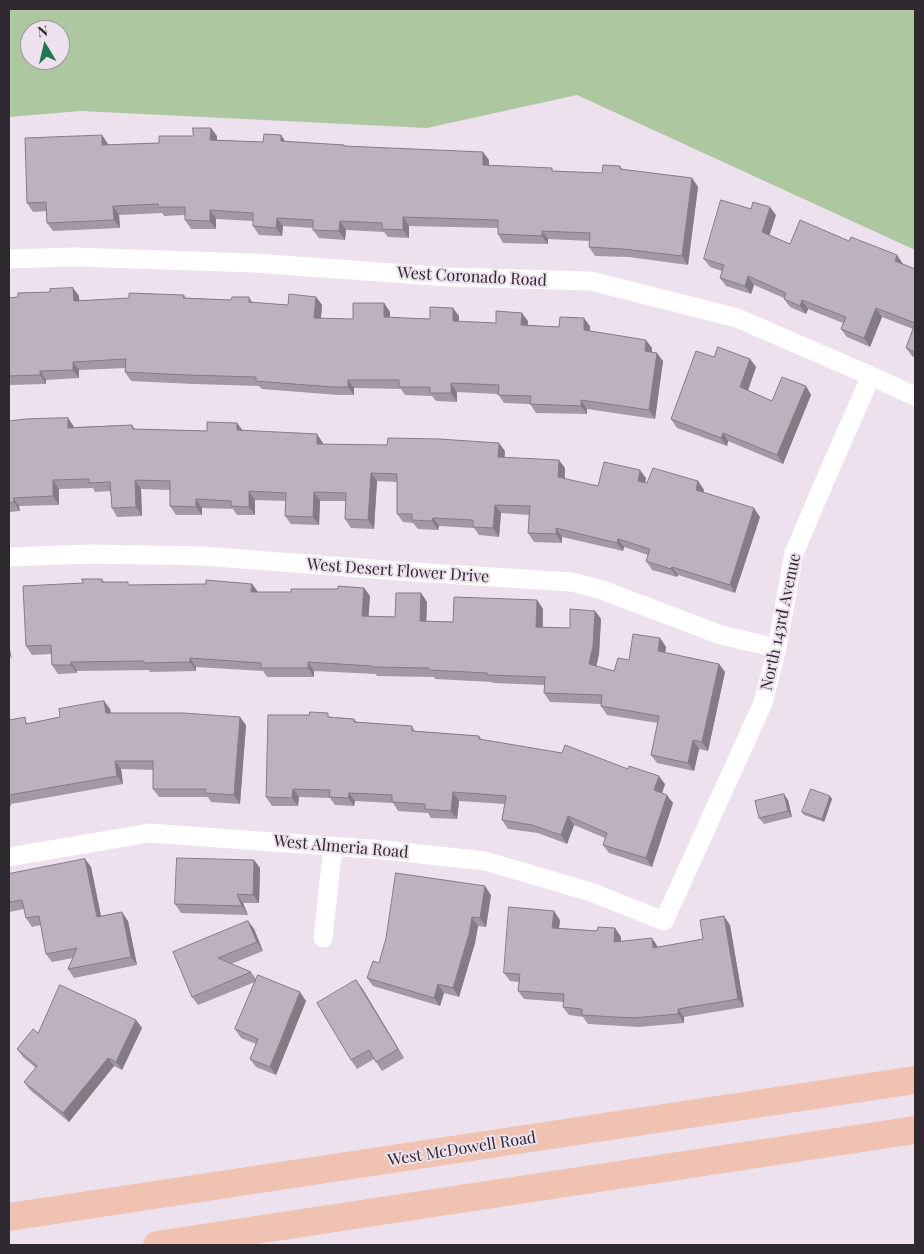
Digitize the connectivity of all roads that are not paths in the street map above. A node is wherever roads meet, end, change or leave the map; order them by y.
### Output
1 (9, 260) edge
2 (872, 376) junction
3 (915, 396) edge
4 (9, 557) edge
5 (778, 648) junction
6 (333, 846) junction
7 (9, 857) edge
8 (664, 921) joint
9 (323, 938) dead end
10 (915, 1080) edge
11 (915, 1130) edge
12 (9, 1217) edge
13 (157, 1245) edge

1 - 2 street, West Coronado Road
2 - 3 street, West Coronado Road
2 - 5 street, North 143rd Avenue
4 - 5 street, West Desert Flower Drive
5 - 8 street, North 143rd Avenue
6 - 7 street, West Almeria Road
6 - 8 street, West Almeria Road
6 - 9 street
10 - 12 main road, West McDowell Road
11 - 13 main road

